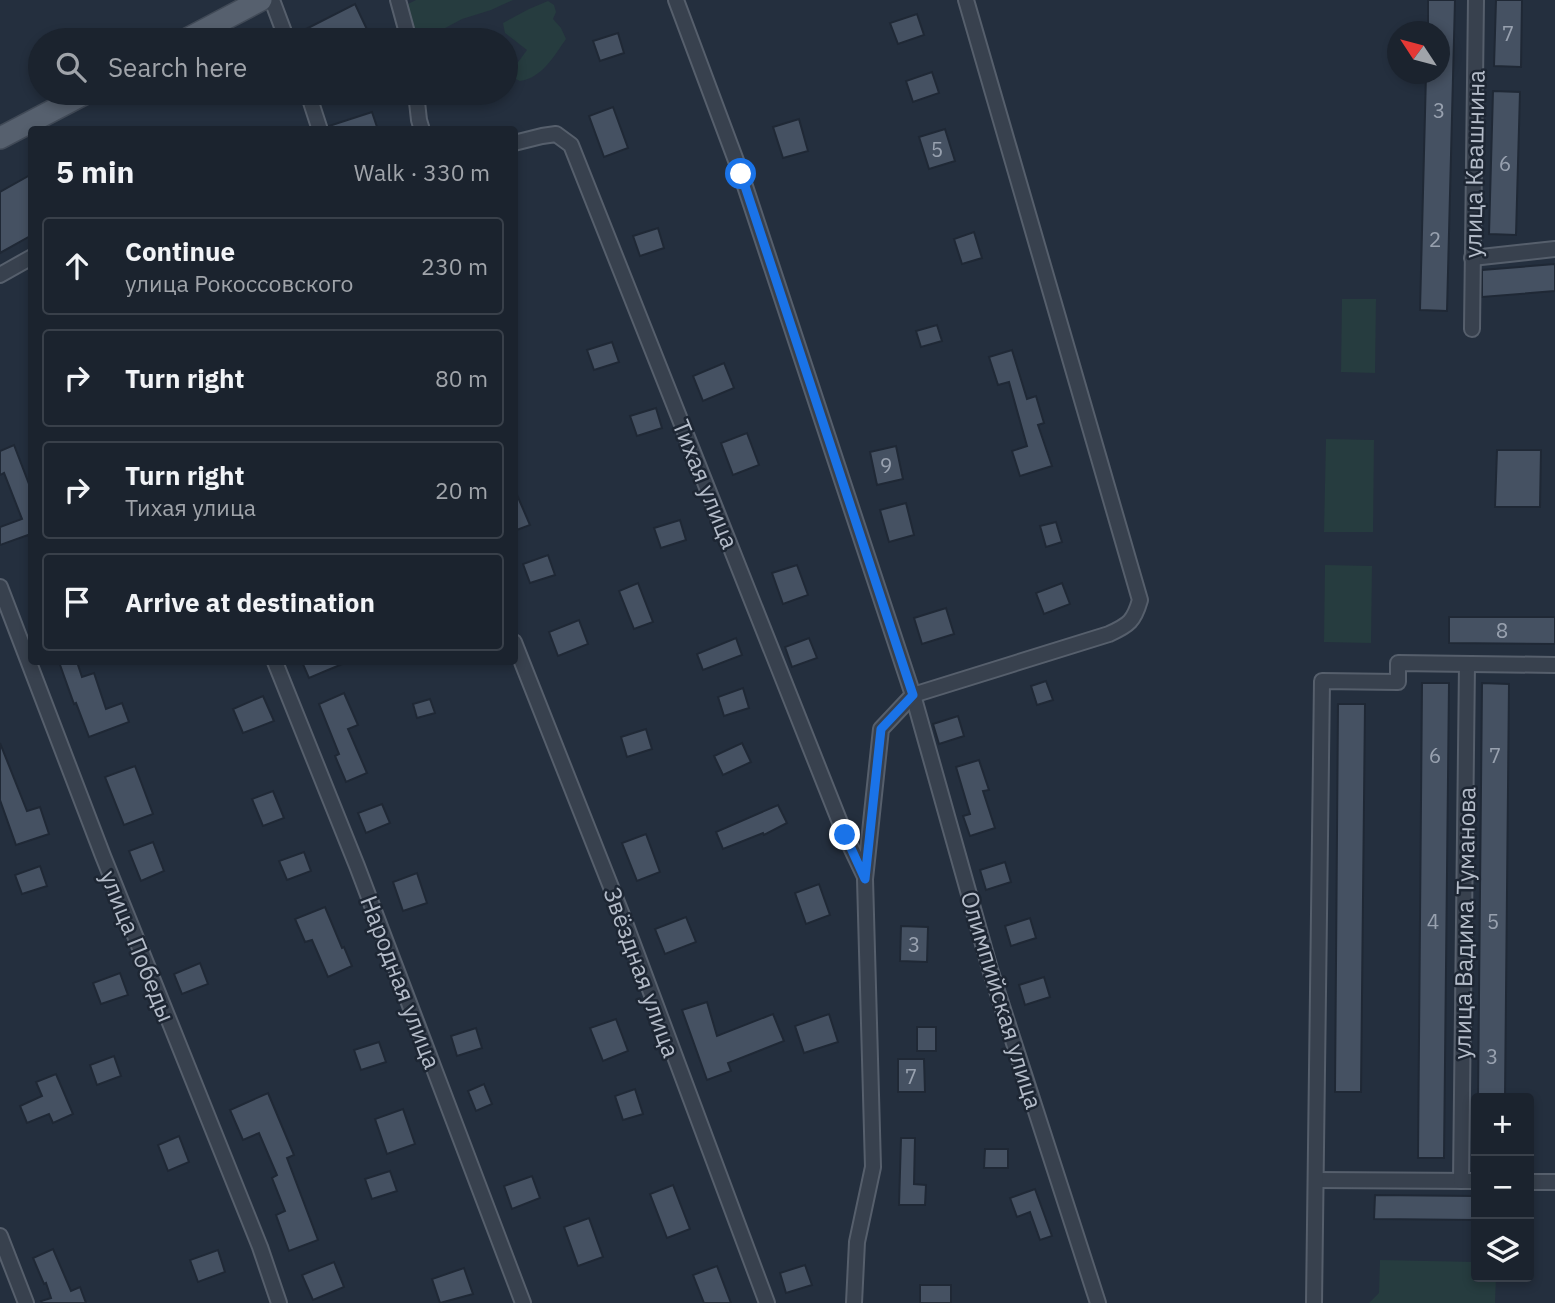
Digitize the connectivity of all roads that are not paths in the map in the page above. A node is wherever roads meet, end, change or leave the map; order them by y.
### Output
1 (261, 0) edge
2 (272, 0) edge
3 (398, 0) edge
4 (676, 0) edge
5 (966, 0) edge
6 (1476, 0) edge
7 (208, 28) edge
8 (282, 28) edge
9 (406, 28) edge
10 (63, 105) edge
11 (311, 105) edge
12 (417, 105) edge
13 (319, 126) edge
14 (421, 126) edge
15 (0, 138) edge
16 (518, 142) edge
17 (1555, 249) edge
18 (1472, 258) junction
19 (28, 259) edge
20 (0, 275) edge
21 (1472, 328) dead end
22 (0, 587) edge
23 (518, 652) edge
24 (28, 660) edge
25 (1467, 664) junction
26 (30, 665) edge
27 (276, 665) edge
28 (1555, 665) edge
29 (913, 695) junction
30 (865, 879) junction
31 (1316, 1180) junction
32 (1469, 1181) edge
33 (1534, 1182) edge
34 (1555, 1182) edge
35 (0, 1236) edge
36 (26, 1303) edge
37 (279, 1303) edge
38 (523, 1303) edge
39 (767, 1303) edge
40 (854, 1303) edge
41 (1098, 1303) edge
42 (1314, 1303) edge

1 - 7 main road
2 - 8 street
3 - 9 street
4 - 29 street, Олимпийская улица
5 - 29 street
6 - 18 street, улица Квашнина
10 - 15 main road
11 - 13 street
12 - 14 street
16 - 30 street, Тихая улица
17 - 18 street
18 - 21 street, улица Квашнина
19 - 20 street
22 - 24 street, улица Победы
23 - 39 street, Звёздная улица
25 - 28 street
25 - 31 street
25 - 32 street, улица Вадима Туманова
26 - 37 street, улица Победы
27 - 38 street, Народная улица
29 - 30 street
29 - 41 street, Олимпийская улица
30 - 40 street
31 - 32 street
31 - 42 street
33 - 34 street
35 - 36 street

